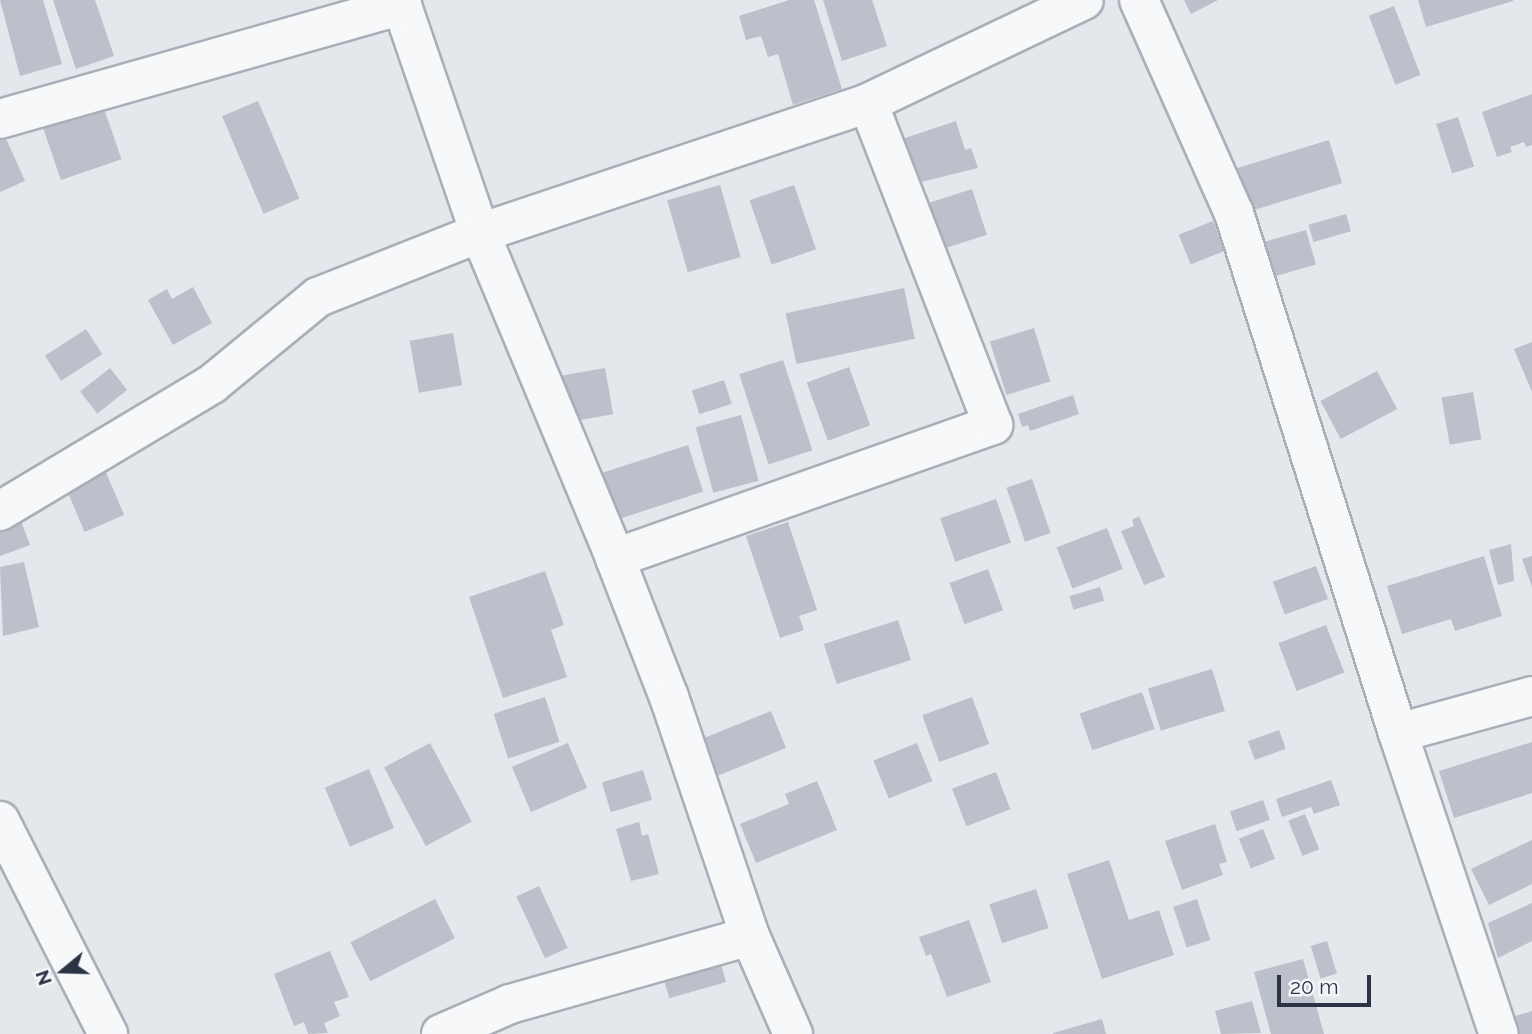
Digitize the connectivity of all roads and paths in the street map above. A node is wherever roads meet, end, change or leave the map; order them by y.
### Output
1 (1084, 0) edge
2 (1139, 0) edge
3 (401, 2) edge
4 (868, 103) junction
5 (0, 119) edge
6 (480, 233) junction
7 (0, 511) edge
8 (615, 558) junction
9 (1532, 696) edge
10 (1398, 733) junction
11 (0, 821) edge
12 (750, 936) junction
13 (107, 1034) edge
14 (441, 1034) edge
15 (793, 1034) edge
16 (1499, 1034) edge

1 - 4 street
2 - 10 street
3 - 5 street
3 - 6 street
4 - 6 street
4 - 8 street
6 - 7 street
6 - 8 street
8 - 12 street
9 - 10 street
10 - 16 street
11 - 13 street
12 - 14 street
12 - 15 street

